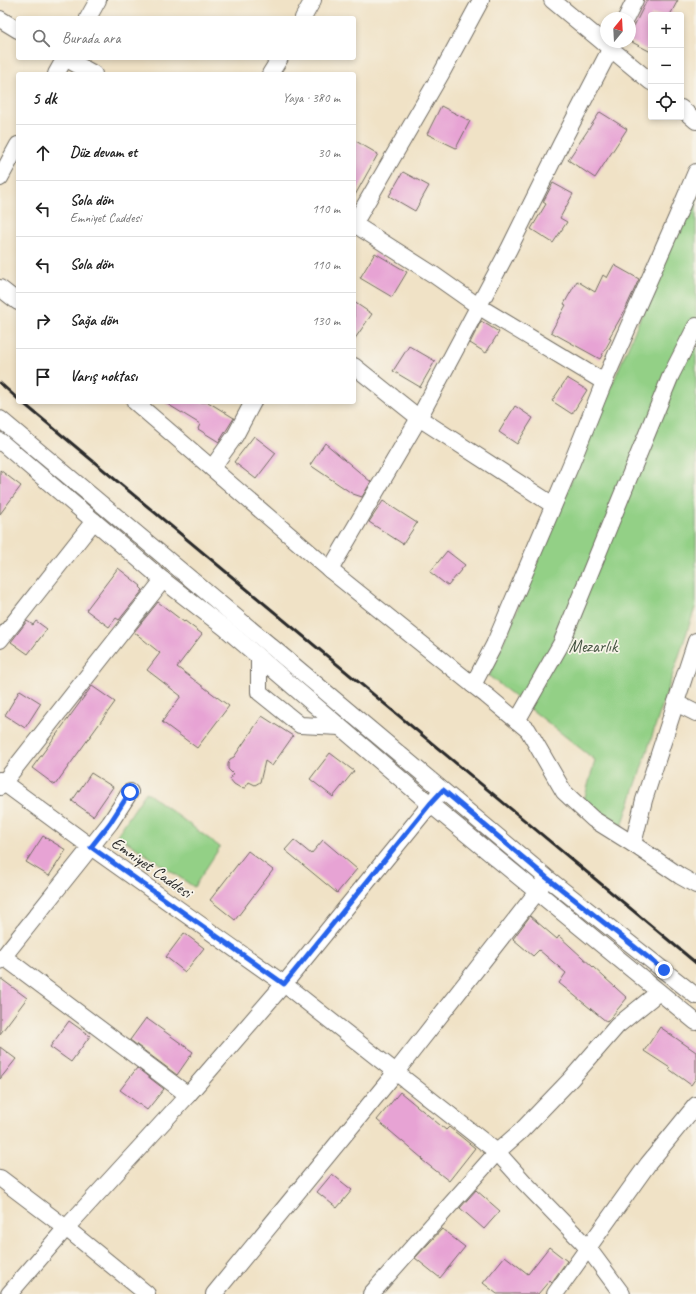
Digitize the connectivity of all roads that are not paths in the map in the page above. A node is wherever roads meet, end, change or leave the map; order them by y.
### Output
1 (98, 0) edge
2 (313, 0) edge
3 (481, 0) edge
4 (552, 0) edge
5 (635, 0) edge
6 (629, 12) edge
7 (89, 16) edge
8 (304, 16) edge
9 (0, 19) edge
10 (16, 29) edge
11 (600, 36) edge
12 (610, 48) edge
13 (615, 48) edge
14 (64, 60) edge
15 (69, 60) edge
16 (279, 60) edge
17 (57, 72) edge
18 (90, 72) edge
19 (271, 72) edge
20 (648, 79) edge
21 (684, 111) edge
22 (696, 121) edge
23 (16, 148) edge
24 (696, 172) edge
25 (0, 178) edge
26 (356, 221) edge
27 (356, 225) edge
28 (0, 288) edge
29 (16, 300) edge
30 (478, 306) junction
31 (696, 326) edge
32 (356, 368) edge
33 (604, 382) junction
34 (137, 404) edge
35 (252, 404) edge
36 (419, 418) junction
37 (0, 419) edge
38 (0, 441) edge
39 (212, 468) junction
40 (553, 505) junction
41 (94, 521) junction
42 (330, 570) junction
43 (163, 580) junction
44 (3, 631) edge
45 (696, 641) edge
46 (259, 658) junction
47 (473, 685) junction
48 (676, 703) junction
49 (696, 712) edge
50 (517, 721) junction
51 (340, 728) junction
52 (1, 783) edge
53 (443, 790) junction
54 (130, 792) dead end
55 (430, 804) junction
56 (633, 844) junction
57 (91, 847) junction
58 (546, 877) junction
59 (696, 885) edge
60 (537, 892) junction
61 (2, 959) edge
62 (284, 984) junction
63 (659, 992) junction
64 (696, 996) edge
65 (696, 1022) edge
66 (396, 1072) junction
67 (188, 1095) junction
68 (696, 1106) edge
69 (497, 1152) junction
70 (0, 1178) edge
71 (66, 1228) junction
72 (588, 1248) junction
73 (9, 1294) edge
74 (147, 1294) edge
75 (214, 1294) edge
76 (371, 1294) edge
77 (555, 1294) edge
78 (622, 1294) edge

1 - 7 street
2 - 8 street
3 - 26 street
4 - 11 street
5 - 6 street
9 - 10 street
12 - 30 street
13 - 20 street
14 - 17 street
15 - 18 street
16 - 19 street
21 - 22 street
23 - 25 street
24 - 33 street
27 - 30 street
28 - 29 street
30 - 33 street
30 - 36 street
31 - 50 street
32 - 36 street
33 - 40 street
34 - 39 street
35 - 39 street
36 - 40 street
36 - 42 street
37 - 53 street
38 - 41 street
39 - 42 street
40 - 47 street
41 - 43 street
41 - 44 street
42 - 47 street
43 - 46 street
43 - 52 street
45 - 48 street
46 - 51 street
46 - 51 street
47 - 50 street
48 - 49 street
48 - 56 street
50 - 56 street
51 - 55 street
52 - 57 street, Emniyet Caddesi
53 - 55 street
53 - 58 street
54 - 57 street
55 - 60 street
55 - 62 street
56 - 59 street
57 - 61 street
57 - 62 street, Emniyet Caddesi
58 - 60 street
58 - 64 street
60 - 63 street
60 - 66 street
61 - 67 street
62 - 66 street, Emniyet Caddesi
62 - 67 street
63 - 65 street
63 - 69 street
66 - 69 street, Emniyet Caddesi
66 - 75 street
67 - 71 street
68 - 72 street
69 - 72 street, Emniyet Caddesi
69 - 76 street
70 - 71 street
71 - 73 street
71 - 74 street
72 - 77 street
72 - 78 street, Emniyet Caddesi

